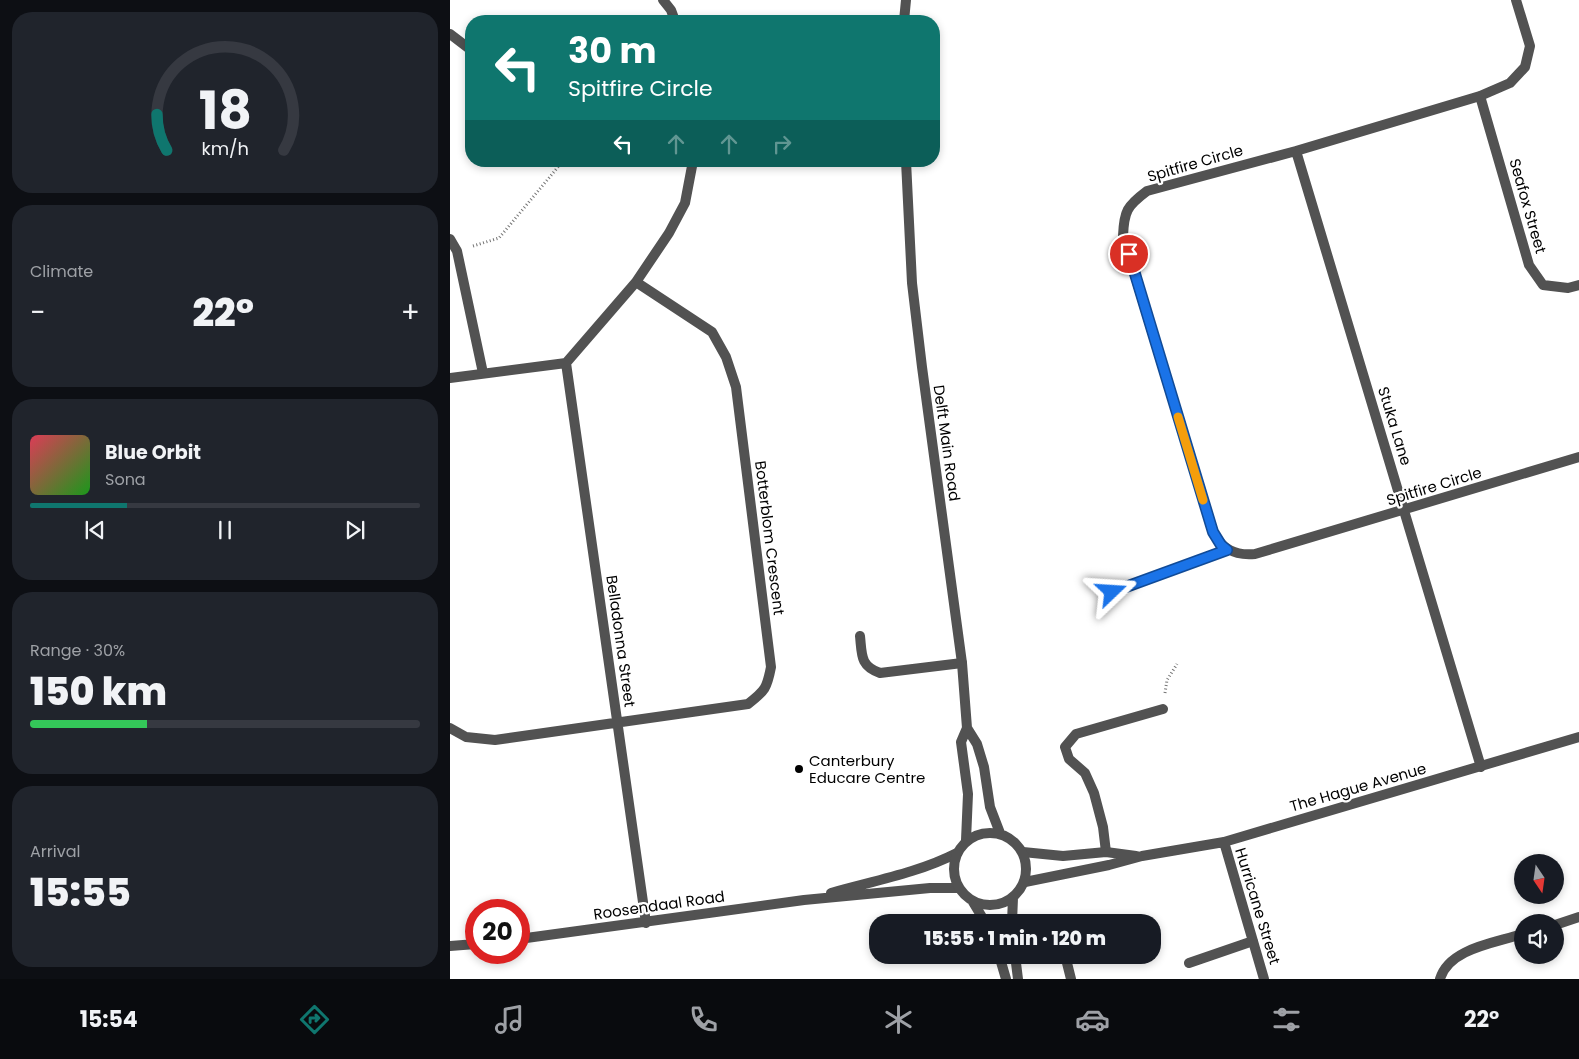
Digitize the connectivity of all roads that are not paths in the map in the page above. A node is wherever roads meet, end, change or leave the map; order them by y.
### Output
1 (663, 0) edge
2 (906, 0) edge
3 (1516, 0) edge
4 (673, 15) edge
5 (905, 15) edge
6 (450, 34) edge
7 (465, 45) edge
8 (1480, 96) junction
9 (1296, 151) junction
10 (691, 167) edge
11 (906, 167) edge
12 (450, 238) edge
13 (636, 282) junction
14 (1579, 285) edge
15 (566, 364) junction
16 (483, 373) junction
17 (450, 378) edge
18 (1579, 457) edge
19 (1404, 510) junction
20 (1227, 550) junction
21 (1112, 592) dead end
22 (860, 636) dead end
23 (962, 663) junction
24 (1163, 709) road end
25 (617, 723) junction
26 (450, 728) edge
27 (967, 728) junction
28 (1579, 737) edge
29 (1481, 767) junction
30 (1000, 833) junction
31 (966, 840) junction
32 (1224, 842) junction
33 (957, 852) junction
34 (1023, 852) junction
35 (1106, 852) junction
36 (1142, 856) junction
37 (1025, 882) junction
38 (958, 888) junction
39 (1014, 898) junction
40 (804, 900) junction
41 (973, 902) junction
42 (980, 914) edge
43 (1013, 914) edge
44 (1579, 917) edge
45 (1564, 921) edge
46 (646, 923) junction
47 (1514, 936) edge
48 (530, 938) edge
49 (1253, 941) junction
50 (465, 945) edge
51 (450, 946) edge
52 (1189, 963) dead end
53 (1001, 964) edge
54 (1016, 964) edge
55 (1067, 964) edge
56 (1006, 979) edge
57 (1018, 979) edge
58 (1071, 979) edge
59 (1264, 979) edge
60 (1440, 979) edge

1 - 4 street
2 - 5 street
3 - 8 street, Spitfire Circle
6 - 7 street
8 - 9 street, Spitfire Circle
8 - 14 street, Seafox Street
9 - 19 street, Stuka Lane
9 - 20 street, Spitfire Circle
10 - 13 street
11 - 23 street, Delft Main Road
12 - 16 street
13 - 15 street
13 - 25 street, Botterblom Crescent
15 - 16 street
15 - 25 street, Belladonna Street
16 - 17 street
18 - 19 street, Spitfire Circle
19 - 20 street, Spitfire Circle
19 - 29 street, Stuka Lane
20 - 21 street
22 - 23 street
23 - 27 street, Delft Main Road
24 - 35 street
25 - 26 street, Botterblom Crescent
25 - 46 street, Belladonna Street
27 - 30 street, Delft Main Road
27 - 31 street, Delft Main Road
28 - 29 street, The Hague Avenue
29 - 32 street, The Hague Avenue
30 - 31 street
30 - 34 street
31 - 33 street
32 - 36 street, The Hague Avenue
32 - 49 street, Hurricane Street
33 - 38 street
33 - 40 street, Roosendaal Road
34 - 35 street, The Hague Avenue
34 - 37 street
35 - 36 street, The Hague Avenue
36 - 37 street, The Hague Avenue
37 - 39 street
38 - 40 street, Roosendaal Road
38 - 41 street
39 - 41 street
39 - 43 street
40 - 46 street, Roosendaal Road
41 - 42 street
44 - 45 street
46 - 48 street, Roosendaal Road
47 - 60 street
49 - 52 street
49 - 59 street, Hurricane Street
50 - 51 street
53 - 56 street
54 - 57 street
55 - 58 street

